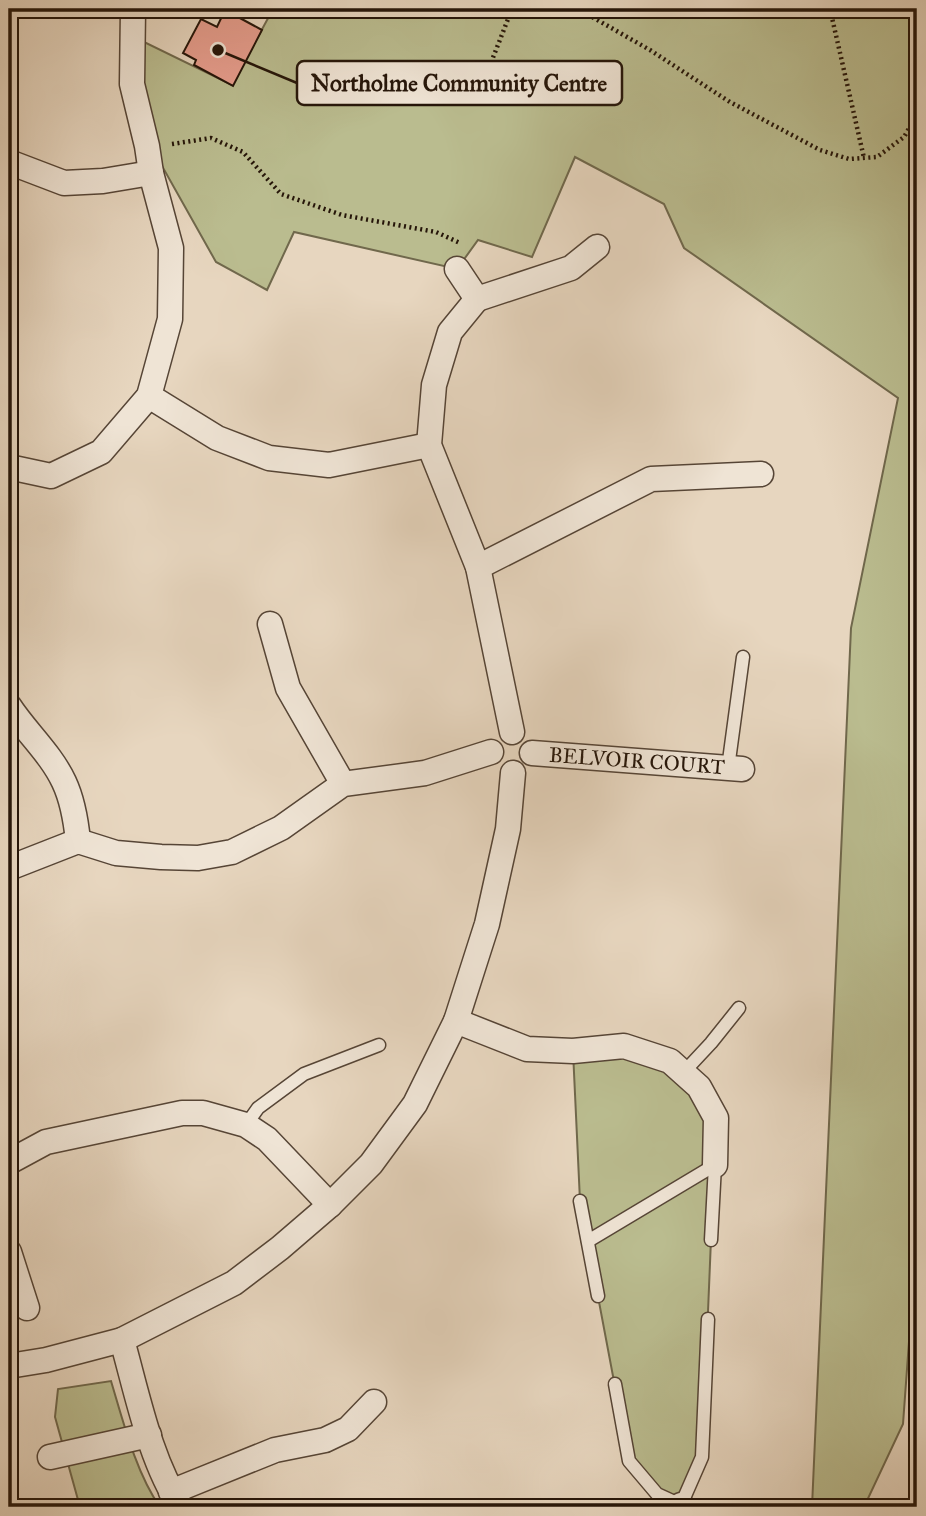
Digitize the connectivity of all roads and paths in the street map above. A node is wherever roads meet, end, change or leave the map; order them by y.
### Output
1 (133, 9) edge
2 (512, 9) edge
3 (578, 9) edge
4 (830, 9) edge
5 (485, 78) dead end
6 (917, 114) edge
7 (147, 146) junction
8 (864, 158) junction
9 (9, 162) edge
10 (151, 173) junction
11 (597, 247) dead end
12 (457, 269) joint
13 (477, 299) junction
14 (149, 396) junction
15 (429, 445) junction
16 (9, 467) edge
17 (761, 474) dead end
18 (478, 567) junction
19 (270, 624) dead end
20 (743, 657) dead end
21 (9, 706) edge
22 (512, 732) junction
23 (491, 752) junction
24 (532, 753) junction
25 (735, 768) joint
26 (513, 773) junction
27 (343, 784) junction
28 (78, 841) junction
29 (9, 868) edge
30 (739, 1008) dead end
31 (456, 1021) junction
32 (379, 1045) dead end
33 (683, 1073) junction
34 (246, 1125) junction
35 (9, 1162) edge
36 (715, 1165) junction
37 (580, 1201) dead end
38 (330, 1205) junction
39 (711, 1240) dead end
40 (588, 1241) junction
41 (9, 1252) edge
42 (598, 1296) dead end
43 (27, 1308) dead end
44 (708, 1320) dead end
45 (122, 1340) junction
46 (9, 1366) edge
47 (615, 1384) dead end
48 (374, 1402) dead end
49 (149, 1435) junction
50 (50, 1457) dead end
51 (176, 1500) edge
52 (681, 1506) edge

1 - 7 street
2 - 5 path
3 - 8 path
4 - 8 path
6 - 8 path
7 - 10 street
7 - 12 path
9 - 10 street
10 - 14 street
11 - 13 street
12 - 13 street
13 - 15 street
14 - 15 street
14 - 16 street
15 - 18 street
17 - 18 street
18 - 22 street
19 - 27 street
20 - 25 lane
21 - 28 street
22 - 23 street
22 - 24 street
23 - 26 street
23 - 27 street
24 - 25 street, BELVOIR COURT
24 - 26 street
26 - 31 street
27 - 28 street
28 - 29 street
30 - 33 lane
31 - 33 street
31 - 38 street
32 - 34 lane
33 - 36 street
34 - 35 street
34 - 38 street
36 - 39 lane
36 - 40 lane
37 - 40 lane
38 - 45 street
40 - 42 lane
41 - 43 street
44 - 52 lane
45 - 46 street
45 - 49 street
47 - 52 lane
48 - 51 street
49 - 50 street
49 - 51 street

